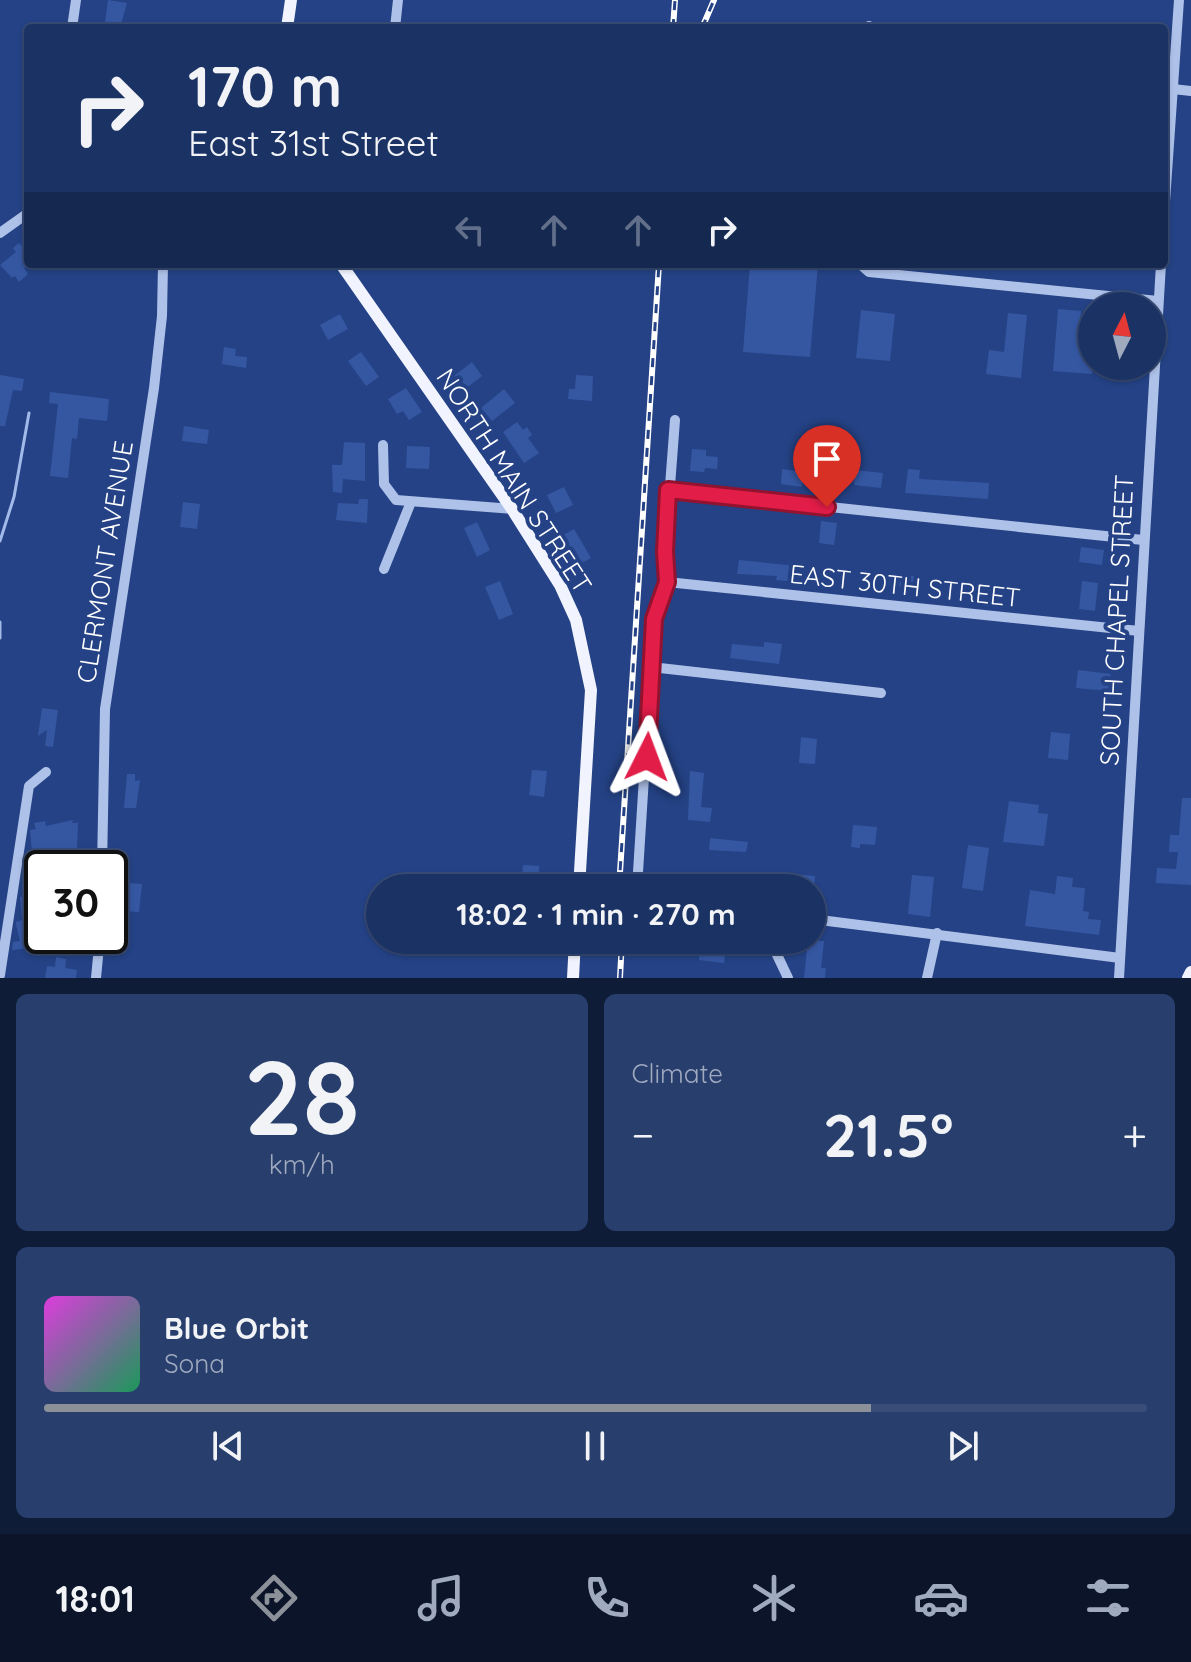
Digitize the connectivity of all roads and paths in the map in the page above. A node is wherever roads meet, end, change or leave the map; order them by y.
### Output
1 (76, 0) edge
2 (291, 0) edge
3 (398, 0) edge
4 (1179, 0) edge
5 (73, 24) edge
6 (288, 24) edge
7 (395, 24) edge
8 (1173, 89) junction
9 (1191, 91) edge
10 (1168, 160) edge
11 (24, 216) edge
12 (0, 233) edge
13 (163, 268) edge
14 (344, 268) edge
15 (864, 268) edge
16 (1161, 268) edge
17 (1159, 292) edge
18 (1078, 293) edge
19 (1153, 380) edge
20 (675, 420) dead end
21 (383, 445) dead end
22 (668, 490) junction
23 (411, 502) junction
24 (512, 509) junction
25 (1143, 540) junction
26 (384, 569) dead end
27 (667, 582) junction
28 (1139, 631) junction
29 (651, 667) junction
30 (881, 693) dead end
31 (46, 772) dead end
32 (102, 850) edge
33 (580, 874) edge
34 (638, 874) edge
35 (826, 921) edge
36 (937, 933) junction
37 (98, 954) edge
38 (574, 954) edge
39 (777, 954) edge
40 (1120, 958) junction
41 (1191, 972) edge
42 (0, 975) edge
43 (96, 978) edge
44 (573, 978) edge
45 (788, 978) edge
46 (927, 978) edge
47 (1119, 978) edge
48 (1188, 978) edge

1 - 5 street
2 - 6 main road
3 - 7 street
4 - 8 street
8 - 9 street
8 - 10 street
11 - 12 street
13 - 32 street, CLERMONT AVENUE
14 - 24 main road, NORTH MAIN STREET
15 - 18 street
16 - 17 street, SOUTH CHAPEL STREET
19 - 25 street, SOUTH CHAPEL STREET
20 - 22 street
21 - 23 street
22 - 25 street
22 - 27 street
23 - 24 street
23 - 26 street
24 - 33 main road, NORTH MAIN STREET
25 - 28 street, SOUTH CHAPEL STREET
27 - 28 street, EAST 30TH STREET
27 - 29 street
28 - 40 street, SOUTH CHAPEL STREET
29 - 30 street
29 - 34 street
31 - 42 street
35 - 36 street
36 - 40 street
36 - 46 street
37 - 43 street
38 - 44 main road
39 - 45 street
40 - 47 street, SOUTH CHAPEL STREET
41 - 48 main road

